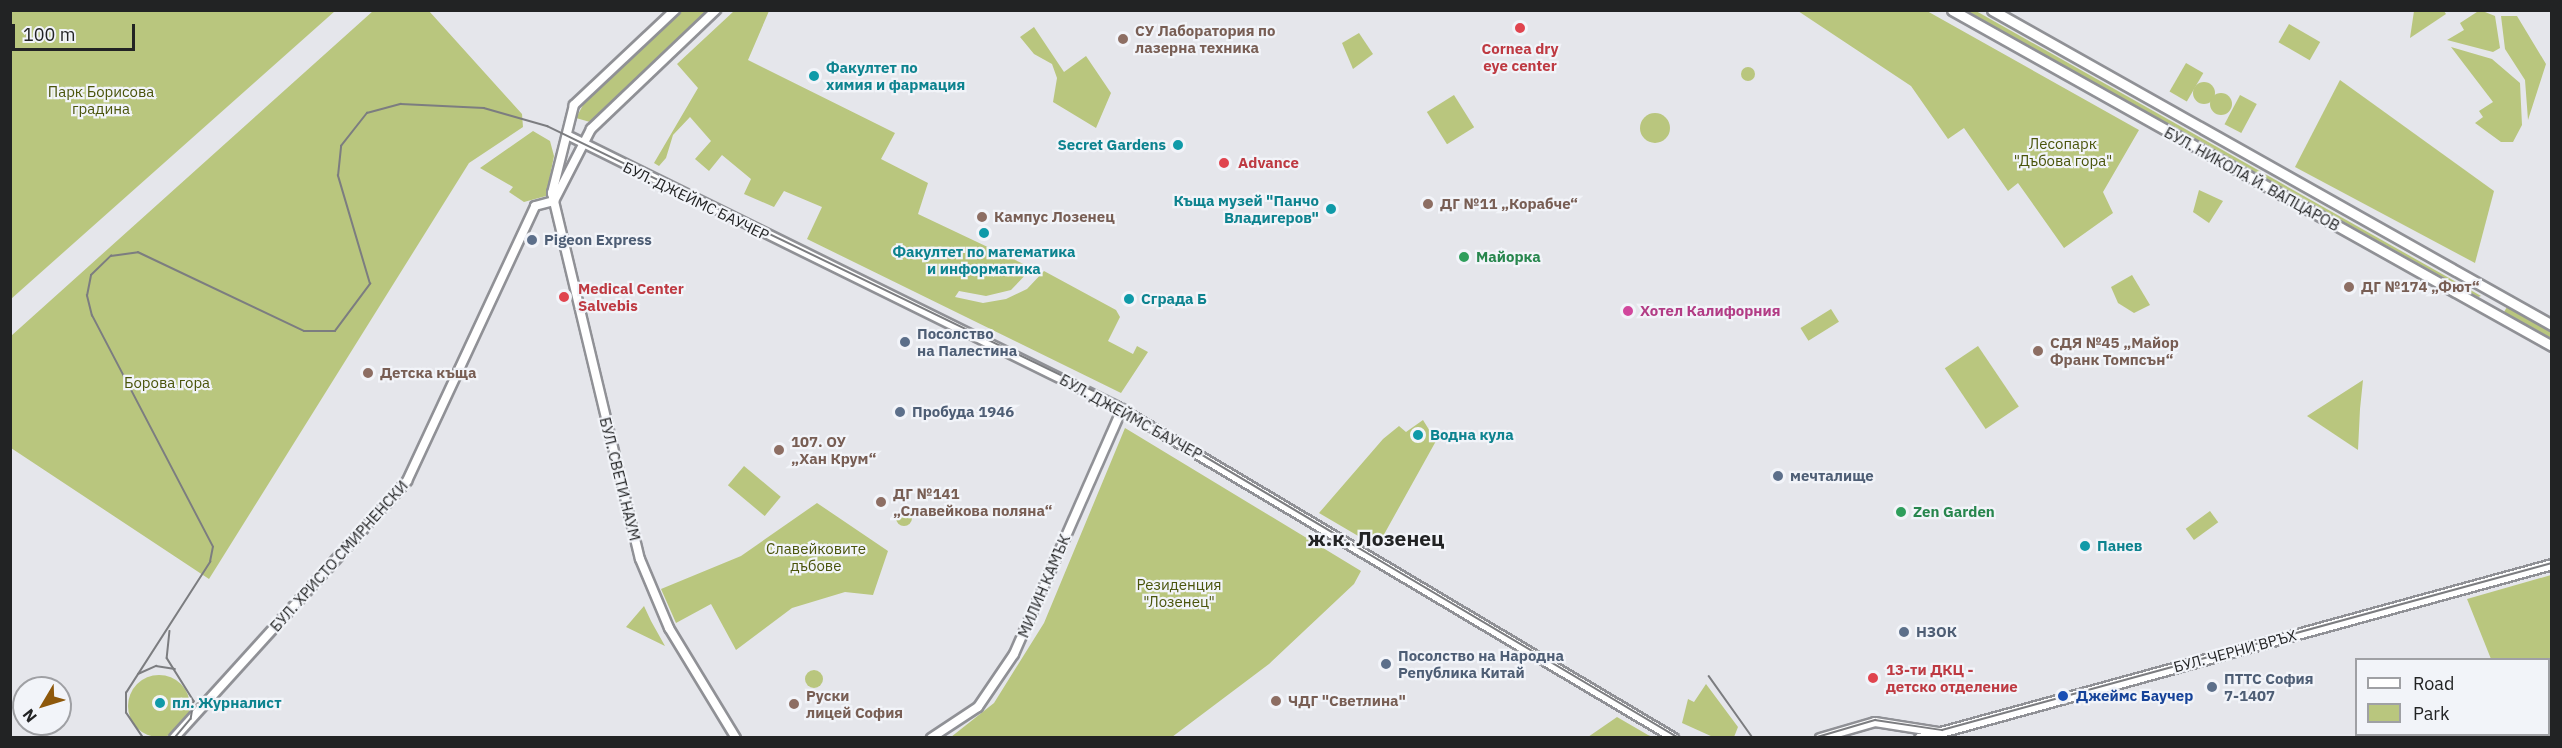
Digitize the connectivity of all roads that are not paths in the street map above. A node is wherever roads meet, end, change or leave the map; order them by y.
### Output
1 (675, 10) edge
2 (717, 10) edge
3 (1952, 10) edge
4 (1992, 10) edge
5 (567, 135) junction
6 (581, 146) junction
7 (554, 201) junction
8 (2496, 293) junction
9 (2487, 310) junction
10 (2552, 325) edge
11 (2552, 346) edge
12 (1122, 409) junction
13 (2552, 564) edge
14 (1938, 732) junction
15 (174, 738) edge
16 (736, 738) edge
17 (931, 738) edge
18 (1674, 738) edge
19 (1820, 738) edge
20 (1919, 738) edge

1 - 5 street, БУЛ. СВЕТИ НАУМ
2 - 6 street
3 - 9 main road, БУЛ. НИКОЛА Й. ВАПЦАРОВ
4 - 8 main road, БУЛ. НИКОЛА Й. ВАПЦАРОВ
5 - 6 street, БУЛ. ДЖЕЙМС БАУЧЕР
5 - 7 street, БУЛ. СВЕТИ НАУМ
6 - 7 street
6 - 12 street, БУЛ. ДЖЕЙМС БАУЧЕР
7 - 15 street, БУЛ. ХРИСТО СМИРНЕНСКИ
7 - 16 street, БУЛ. СВЕТИ НАУМ
8 - 9 main road
8 - 10 main road, БУЛ. НИКОЛА Й. ВАПЦАРОВ
9 - 11 main road, БУЛ. НИКОЛА Й. ВАПЦАРОВ
12 - 17 street, МИЛИН КАМЪК
12 - 18 street, БУЛ. ДЖЕЙМС БАУЧЕР
13 - 14 main road, БУЛ. ЧЕРНИ ВРЪХ
14 - 19 street
14 - 20 main road, БУЛ. ЧЕРНИ ВРЪХ

